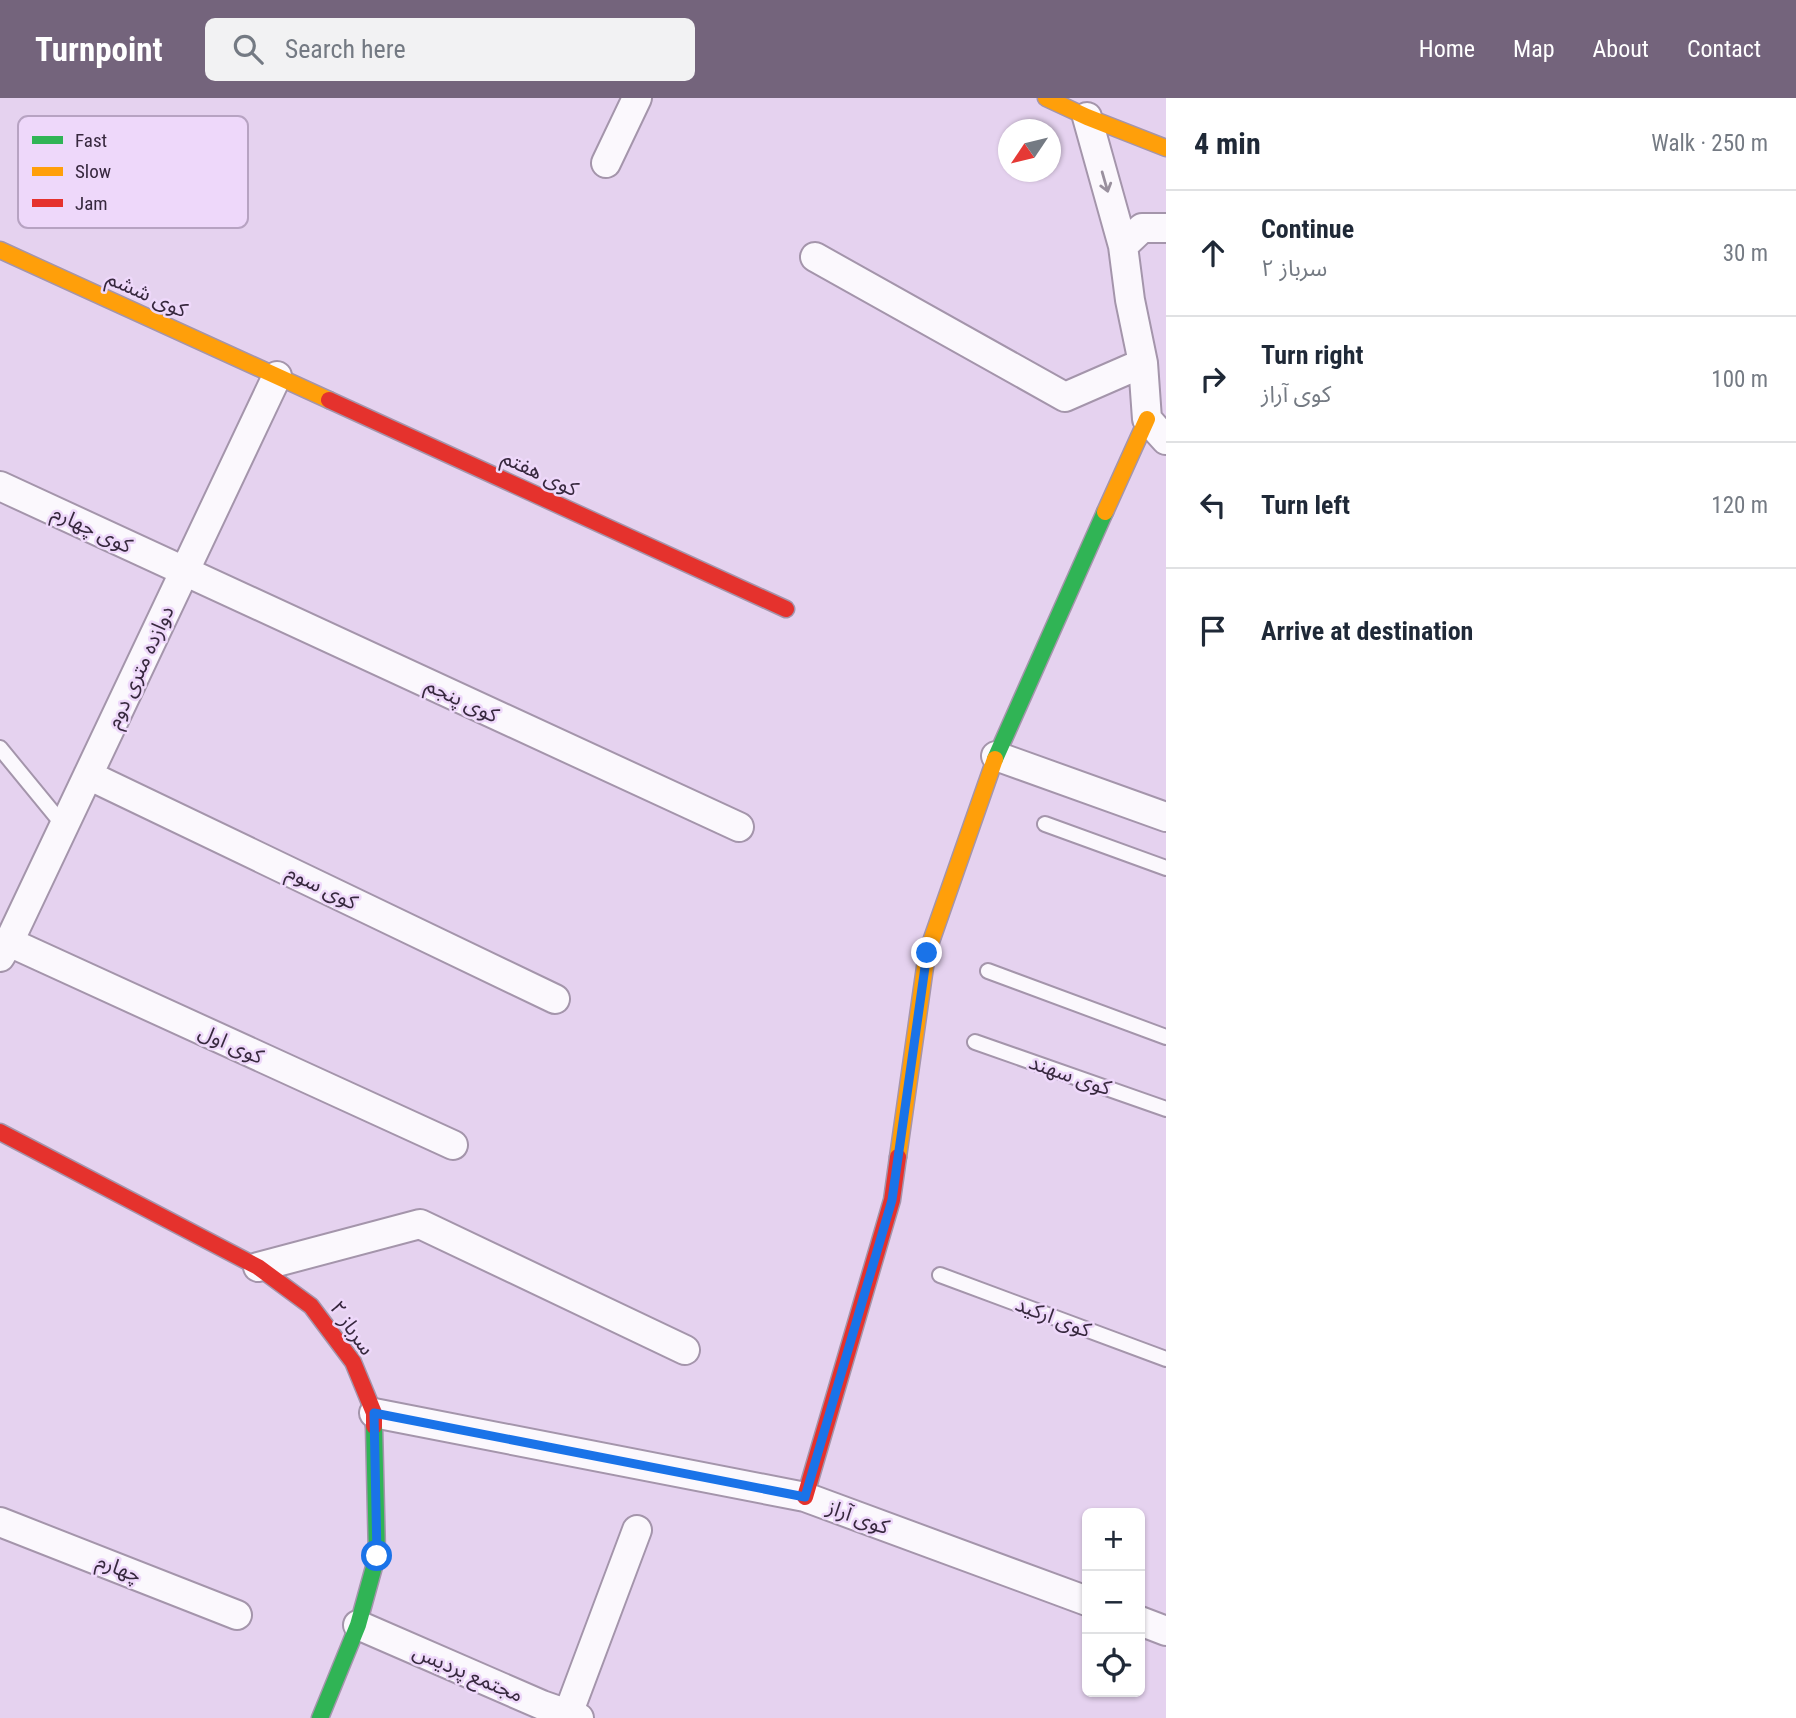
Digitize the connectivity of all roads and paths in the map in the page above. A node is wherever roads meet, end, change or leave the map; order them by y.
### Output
1 (637, 98) edge
2 (1046, 98) edge
3 (1087, 117) junction
4 (1166, 148) edge
5 (606, 163) dead end
6 (1166, 228) edge
7 (1123, 246) junction
8 (0, 250) edge
9 (815, 257) dead end
10 (1143, 363) junction
11 (277, 376) junction
12 (1147, 419) junction
13 (1166, 440) edge
14 (0, 486) edge
15 (184, 572) junction
16 (786, 609) dead end
17 (0, 748) edge
18 (996, 756) junction
19 (88, 775) junction
20 (1166, 817) edge
21 (1045, 824) dead end
22 (64, 826) junction
23 (739, 827) dead end
24 (1166, 868) edge
25 (5, 950) edge
26 (988, 971) dead end
27 (555, 999) dead end
28 (1166, 1037) edge
29 (975, 1042) dead end
30 (1166, 1109) edge
31 (0, 1132) edge
32 (453, 1145) dead end
33 (258, 1267) junction
34 (940, 1275) dead end
35 (685, 1350) dead end
36 (1166, 1359) edge
37 (374, 1413) junction
38 (805, 1497) junction
39 (0, 1522) edge
40 (638, 1531) dead end
41 (1082, 1599) edge
42 (237, 1615) dead end
43 (1145, 1623) edge
44 (358, 1625) junction
45 (1166, 1631) edge
46 (557, 1714) edge
47 (320, 1718) edge

1 - 5 street
2 - 3 street
3 - 4 street
3 -> 7 street
6 - 7 street
7 - 10 street
8 - 11 street, کوی ششم
9 - 10 street
10 - 12 street
11 - 15 street, دوازده متری دوم
11 - 16 street, کوی هفتم
12 - 13 street
12 - 18 street
14 - 15 street, کوی چهارم
15 - 19 street, دوازده متری دوم
15 - 23 street, کوی پنجم
17 - 22 lane
18 - 20 street
18 - 38 street
19 - 22 street, دوازده متری دوم
19 - 27 street, کوی سوم
21 - 24 lane
22 - 25 street, دوازده متری دوم
25 - 32 street, کوی اول
26 - 28 lane
29 - 30 lane, کوی سهند
31 - 33 street, سرباز ۲
33 - 35 street
33 - 37 street, سرباز ۲
34 - 36 lane, کوی ارکید
37 - 38 street, کوی آراز
37 - 44 street, سرباز ۲
38 - 41 street, کوی آراز
39 - 42 street, چهارم
40 - 46 street
43 - 45 street
44 - 46 street, مجتمع پردیس
44 - 47 street, سرباز ۲

